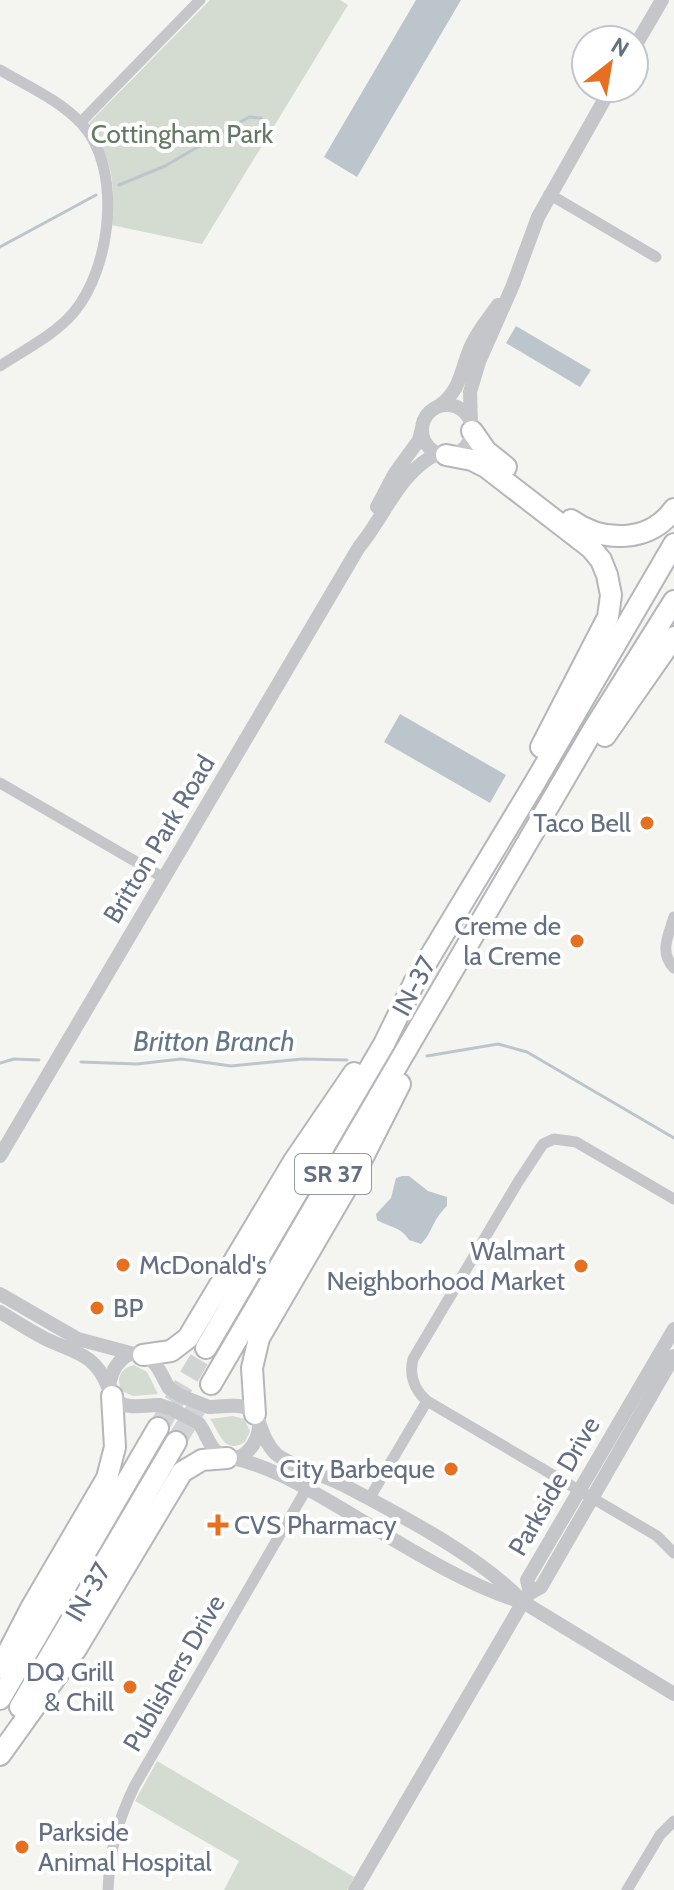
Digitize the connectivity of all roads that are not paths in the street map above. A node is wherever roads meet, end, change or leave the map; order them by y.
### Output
1 (200, 0) edge
2 (662, 0) edge
3 (648, 24) edge
4 (0, 70) edge
5 (602, 104) edge
6 (81, 122) junction
7 (549, 194) junction
8 (656, 257) dead end
9 (507, 297) junction
10 (0, 366) edge
11 (437, 407) junction
12 (423, 425) junction
13 (471, 426) junction
14 (442, 454) junction
15 (674, 509) edge
16 (674, 544) edge
17 (359, 547) junction
18 (674, 601) edge
19 (674, 637) edge
20 (0, 783) edge
21 (516, 863) junction
22 (164, 878) junction
23 (674, 917) edge
24 (451, 919) junction
25 (456, 965) junction
26 (674, 968) edge
27 (414, 983) junction
28 (0, 1156) edge
29 (674, 1199) edge
30 (0, 1294) edge
31 (0, 1312) edge
32 (674, 1329) edge
33 (206, 1348) tunnel mouth
34 (138, 1355) junction
35 (674, 1356) edge
36 (211, 1384) tunnel mouth
37 (110, 1393) junction
38 (427, 1401) junction
39 (257, 1418) junction
40 (158, 1428) tunnel mouth
41 (176, 1442) tunnel mouth
42 (230, 1458) junction
43 (307, 1488) junction
44 (586, 1495) junction
45 (369, 1499) junction
46 (674, 1553) edge
47 (526, 1598) junction
48 (0, 1668) edge
49 (674, 1694) edge
50 (0, 1699) edge
51 (0, 1742) edge
52 (0, 1755) edge
53 (674, 1821) edge
54 (108, 1890) edge
55 (355, 1890) edge
56 (627, 1890) edge

1 - 6 street
2 - 3 street
4 - 6 street
5 - 7 street
6 - 10 street
7 - 8 street
7 - 9 street
9 - 11 street
9 - 13 street
11 - 12 street
11 - 13 street
12 - 14 street
12 - 17 street, Britton Park Road
13 - 14 street
13 - 15 highway
14 - 17 street, Britton Park Road
14 - 24 highway
16 - 24 highway, IN-37 / SR 37
17 - 22 street, Britton Park Road
18 - 21 highway, IN-37 / SR 37
19 - 21 highway
20 - 22 street
21 - 25 highway, IN-37 / SR 37
22 - 28 street, Britton Park Road
23 - 26 street
24 - 27 highway, IN-37 / SR 37
25 - 36 highway, IN-37 / SR 37
25 - 39 highway
27 - 33 highway, IN-37 / SR 37
27 - 34 highway
29 - 38 street
30 - 34 street
31 - 37 street
32 - 44 street, Parkside Drive
34 - 37 street
34 - 39 street, bridge
35 - 44 street, Parkside Drive
37 - 42 street, bridge
37 - 48 highway
38 - 44 street
38 - 45 street
39 - 42 street
39 - 45 street
40 - 50 highway, IN-37
41 - 51 highway, IN-37
42 - 43 street
42 - 52 highway
43 - 47 street
43 - 54 street, Publishers Drive
44 - 46 street
44 - 47 street, Parkside Drive
45 - 47 street
47 - 49 street
47 - 55 street, Parkside Drive
53 - 56 street

